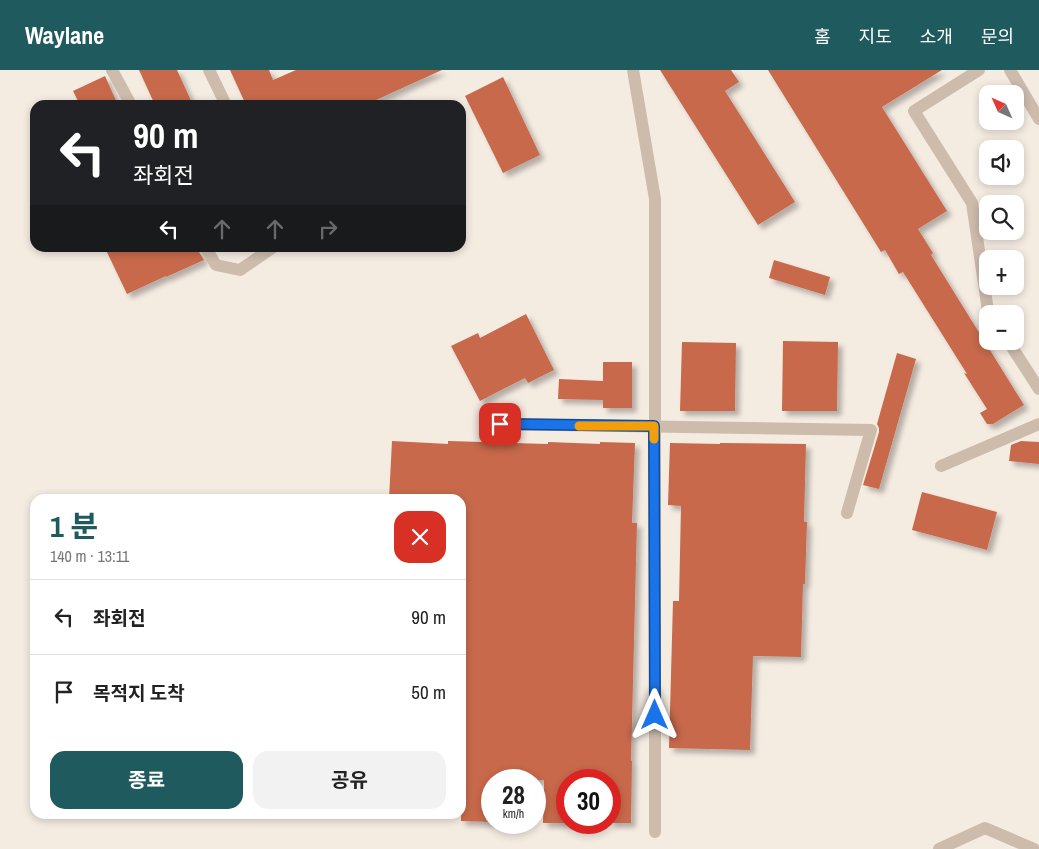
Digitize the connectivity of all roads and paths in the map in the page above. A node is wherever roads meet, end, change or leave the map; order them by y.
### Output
1 (112, 70) edge
2 (209, 70) edge
3 (633, 70) edge
4 (979, 70) edge
5 (1010, 70) edge
6 (128, 100) edge
7 (224, 100) edge
8 (1039, 119) edge
9 (208, 252) edge
10 (266, 252) edge
11 (987, 305) edge
12 (1014, 350) edge
13 (1039, 389) edge
14 (500, 424) dead end
15 (1039, 424) edge
16 (654, 426) junction
17 (940, 466) dead end
18 (847, 513) dead end
19 (655, 832) dead end
20 (938, 849) edge
21 (1034, 849) edge

1 - 6 street
2 - 7 street
3 - 16 street
4 - 11 street
5 - 8 street
9 - 10 street
12 - 13 street
14 - 16 street
15 - 17 street
16 - 18 street
16 - 19 street
20 - 21 street

